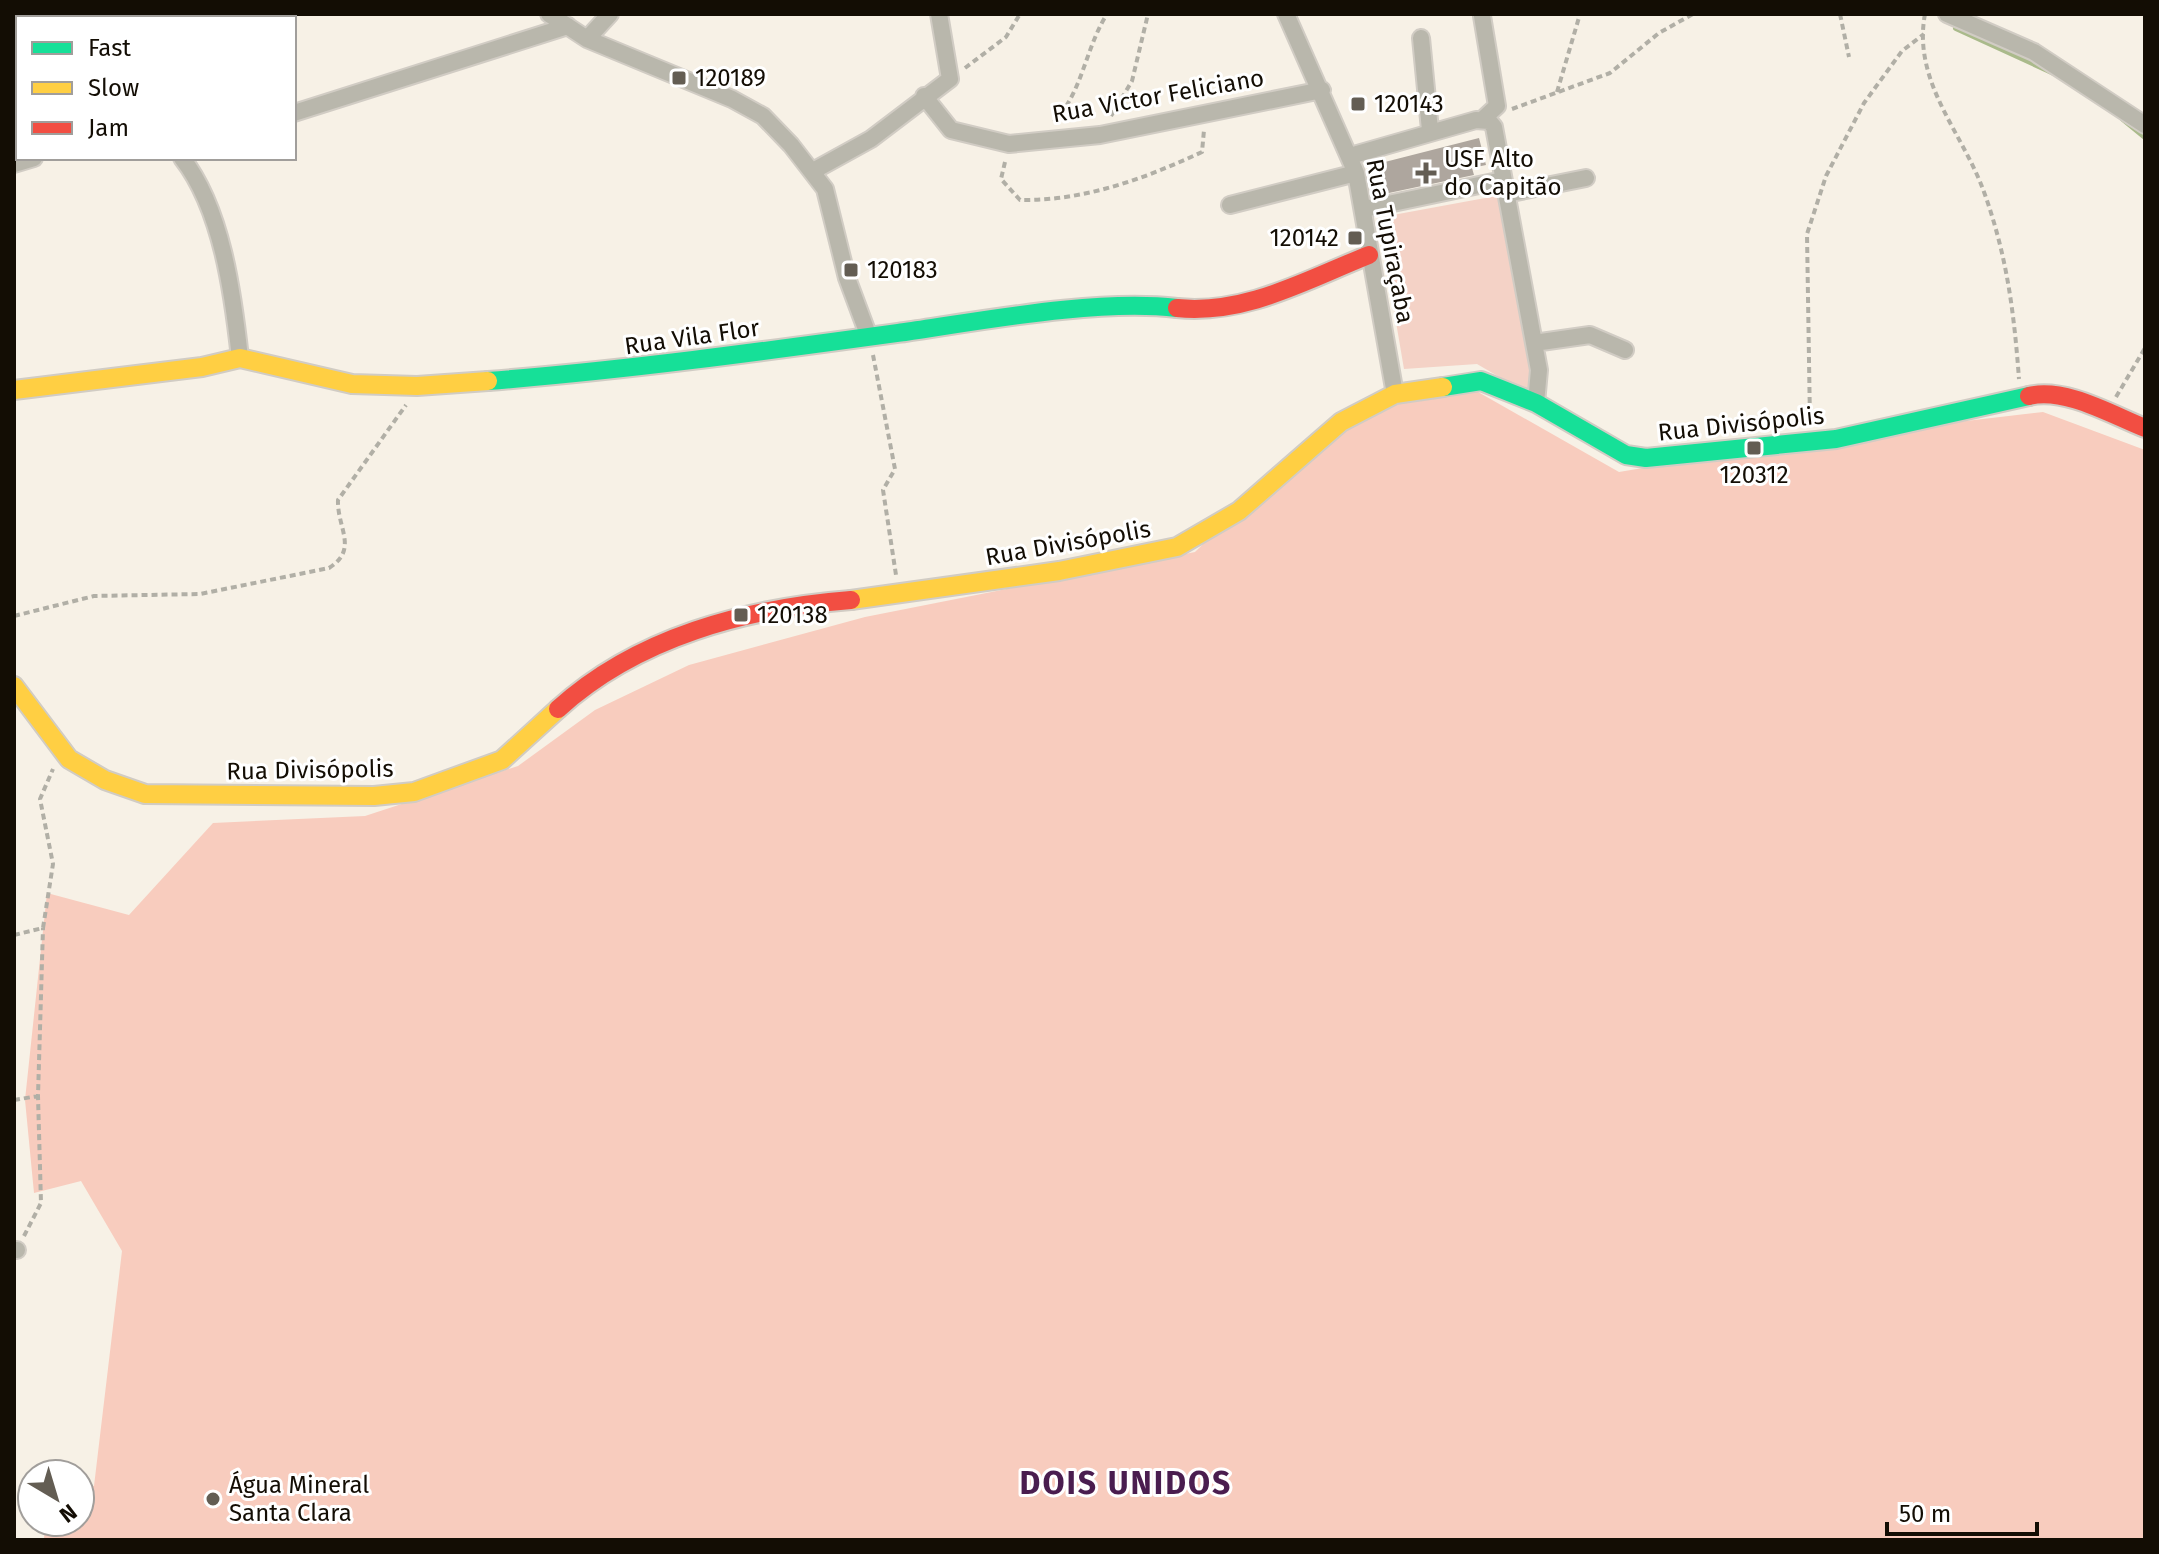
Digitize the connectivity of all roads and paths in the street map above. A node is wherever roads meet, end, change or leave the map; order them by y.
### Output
1 (549, 14) edge
2 (610, 14) edge
3 (939, 14) edge
4 (1020, 14) edge
5 (1107, 14) edge
6 (1148, 14) edge
7 (1286, 14) edge
8 (1580, 14) edge
9 (1693, 14) edge
10 (1840, 14) edge
11 (1925, 14) edge
12 (1947, 14) edge
13 (1482, 16) dead end
14 (568, 26) junction
15 (1924, 34) junction
16 (1421, 38) dead end
17 (587, 39) junction
18 (1849, 57) dead end
19 (950, 79) junction
20 (1322, 90) junction
21 (1557, 93) junction
22 (924, 96) junction
23 (296, 112) edge
24 (1207, 114) junction
25 (1489, 123) junction
26 (2145, 125) edge
27 (1430, 130) junction
28 (1100, 135) junction
29 (1033, 142) junction
30 (1009, 144) junction
31 (1350, 156) junction
32 (184, 160) edge
33 (813, 171) junction
34 (1356, 173) junction
35 (1586, 178) dead end
36 (1505, 187) junction
37 (1230, 205) dead end
38 (1364, 209) junction
39 (1369, 255) junction
40 (869, 337) junction
41 (1534, 343) junction
42 (2145, 348) edge
43 (1625, 350) dead end
44 (240, 358) junction
45 (417, 386) junction
46 (14, 390) edge
47 (1395, 394) junction
48 (2021, 397) junction
49 (1536, 403) junction
50 (2106, 413) junction
51 (2145, 428) edge
52 (1811, 442) junction
53 (899, 596) junction
54 (14, 616) edge
55 (14, 686) edge
56 (61, 750) junction
57 (43, 928) junction
58 (14, 935) edge
59 (38, 1096) junction
60 (14, 1100) edge
61 (16, 1250) edge

1 - 14 street
2 - 17 street
3 - 19 street
4 - 19 path
5 - 29 path
6 - 28 path
7 - 20 street, Rua Tupiraçaba
8 - 21 path
9 - 21 path
10 - 18 path
11 - 15 path
12 - 26 street
13 - 25 street
14 - 17 street
14 - 23 street
15 - 48 path
15 - 52 path
16 - 27 street
17 - 33 street
19 - 22 street
20 - 24 street, Rua Victor Feliciano
20 - 31 street, Rua Tupiraçaba
21 - 25 path
22 - 30 street, Rua Victor Feliciano
22 - 33 street
24 - 28 street, Rua Victor Feliciano
24 - 30 path
25 - 27 street
25 - 36 street
27 - 31 street
28 - 29 street, Rua Victor Feliciano
29 - 30 street, Rua Victor Feliciano
31 - 34 street, Rua Tupiraçaba
32 - 44 street
33 - 40 street
34 - 37 street
34 - 38 street, Rua Tupiraçaba
35 - 36 street
36 - 38 street
36 - 41 street
38 - 39 street, Rua Tupiraçaba
39 - 40 street, Rua Vila Flor
39 - 47 street, Rua Tupiraçaba
40 - 45 street, Rua Vila Flor
40 - 53 path
41 - 43 street
41 - 49 street
42 - 50 path
44 - 45 street, Rua Vila Flor
44 - 46 street, Rua Vila Flor
45 - 54 path
47 - 49 street, Rua Divisópolis
47 - 53 street, Rua Divisópolis
48 - 50 street, Rua Divisópolis
48 - 52 street, Rua Divisópolis
49 - 52 street, Rua Divisópolis
50 - 51 street, Rua Divisópolis
53 - 56 street, Rua Divisópolis
55 - 56 street, Rua Divisópolis
56 - 57 path
57 - 58 path
57 - 59 path
59 - 60 path
59 - 61 path

